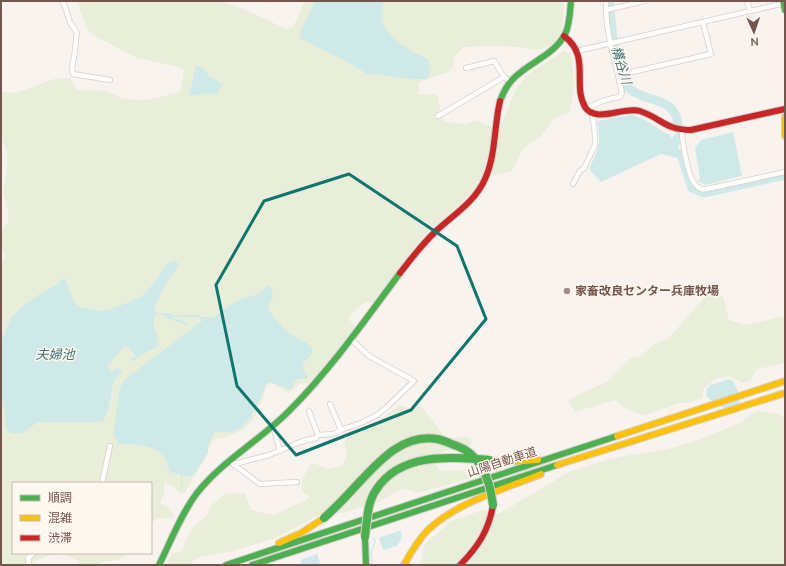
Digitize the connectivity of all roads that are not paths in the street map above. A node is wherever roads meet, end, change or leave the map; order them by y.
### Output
1 (62, 1) edge
2 (570, 1) edge
3 (606, 1) edge
4 (645, 1) edge
5 (747, 1) edge
6 (784, 4) edge
7 (609, 9) junction
8 (750, 11) junction
9 (703, 22) junction
10 (564, 36) junction
11 (613, 43) junction
12 (577, 51) junction
13 (466, 68) dead end
14 (621, 74) junction
15 (507, 79) junction
16 (110, 80) dead end
17 (785, 109) edge
18 (590, 112) junction
19 (438, 116) dead end
20 (785, 116) edge
21 (682, 130) junction
22 (785, 136) edge
23 (785, 172) edge
24 (573, 184) dead end
25 (351, 339) junction
26 (785, 381) edge
27 (785, 393) edge
28 (330, 404) dead end
29 (309, 411) dead end
30 (273, 426) junction
31 (341, 430) junction
32 (318, 435) junction
33 (110, 446) dead end
34 (280, 450) junction
35 (602, 450) junction
36 (545, 460) junction
37 (232, 463) junction
38 (102, 482) edge
39 (297, 482) dead end
40 (33, 554) edge
41 (29, 565) edge
42 (159, 565) edge
43 (227, 565) edge
44 (252, 565) edge
45 (366, 565) edge
46 (404, 565) edge
47 (460, 565) edge

1 - 16 street
2 - 10 main road
3 - 7 street
4 - 7 street
5 - 8 street
6 - 8 street
7 - 11 street
8 - 9 street
9 - 11 street
9 - 14 street
10 - 12 main road
10 - 15 main road
11 - 12 street
11 - 14 street
12 - 18 main road
13 - 15 street
14 - 18 street
15 - 19 street
15 - 25 main road
17 - 21 main road
18 - 21 main road
18 - 24 street
20 - 22 main road
21 - 23 street
25 - 30 main road
25 - 31 street
26 - 36 main road, 山陽自動車道
27 - 35 main road, 山陽自動車道
28 - 31 street
29 - 32 street
30 - 34 street
30 - 37 main road
31 - 32 street
32 - 34 street
33 - 38 street
34 - 37 street
35 - 44 main road, 山陽自動車道
35 - 46 main road
36 - 43 main road, 山陽自動車道
36 - 45 main road, bridge
37 - 39 street
37 - 42 main road
40 - 41 street
43 - 47 main road, bridge

